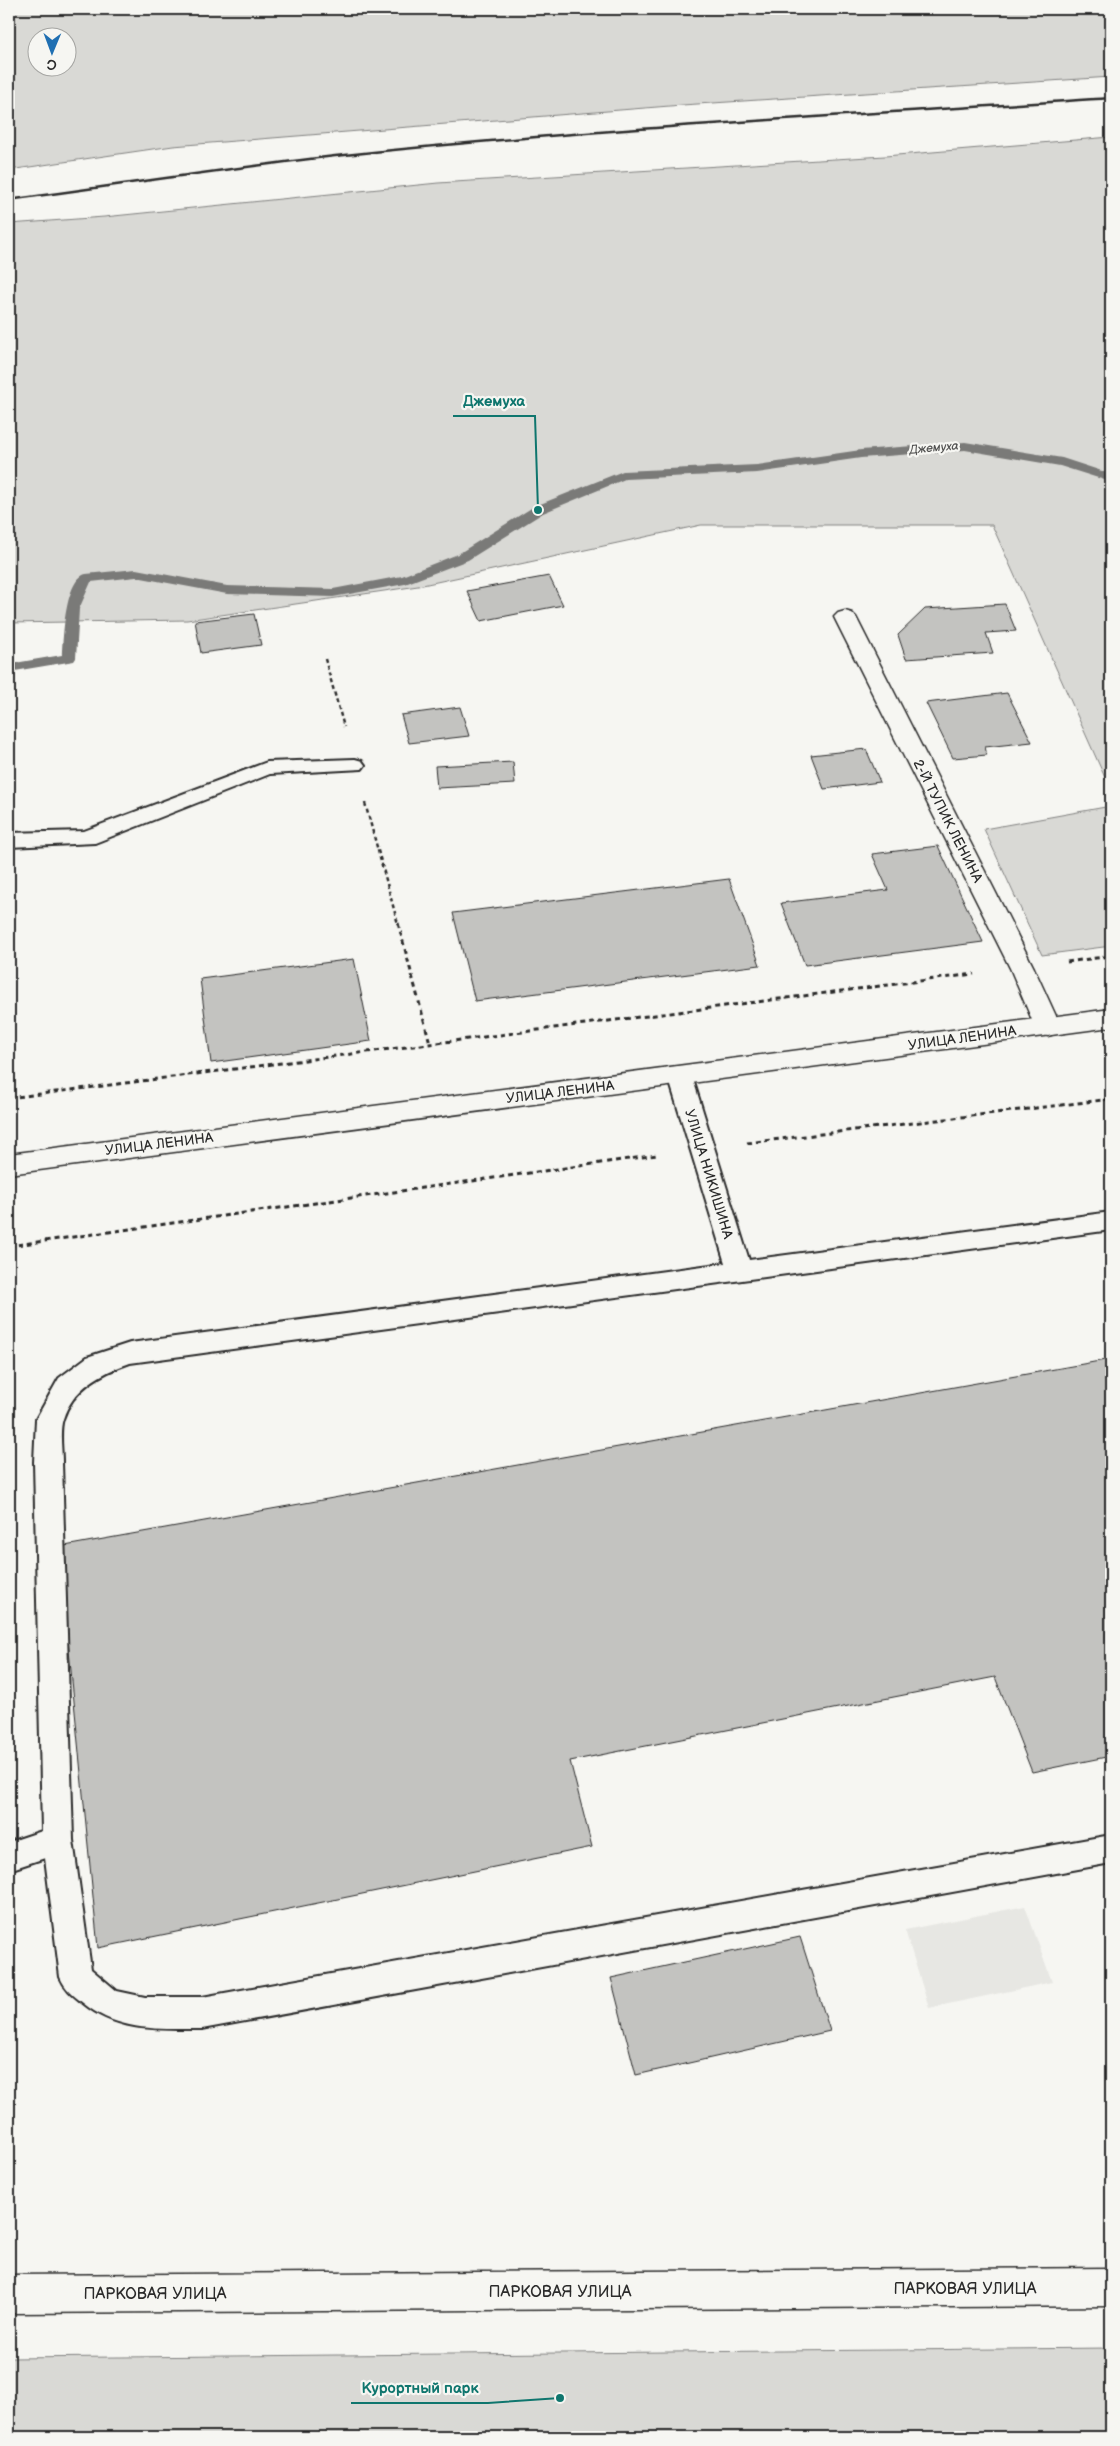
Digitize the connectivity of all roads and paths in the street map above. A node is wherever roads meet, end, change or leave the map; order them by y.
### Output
1 (845, 616) dead end
2 (325, 658) dead end
3 (354, 765) junction
4 (9, 840) edge
5 (1111, 956) edge
6 (1022, 968) junction
7 (1111, 1018) edge
8 (1048, 1027) junction
9 (430, 1043) junction
10 (680, 1076) junction
11 (9, 1098) edge
12 (1111, 1099) edge
13 (701, 1149) junction
14 (9, 1164) edge
15 (1111, 1221) edge
16 (9, 1246) edge
17 (740, 1271) junction
18 (58, 1840) junction
19 (1111, 1850) edge
20 (9, 1856) edge
21 (1111, 2287) edge
22 (9, 2294) edge

1 - 6 street, 2-Й ТУПИК ЛЕНИНА
2 - 3 path
3 - 4 lane
3 - 9 path
5 - 6 path
6 - 8 street, 2-Й ТУПИК ЛЕНИНА
6 - 9 path
7 - 8 street, УЛИЦА ЛЕНИНА
8 - 10 street, УЛИЦА ЛЕНИНА
9 - 11 path
10 - 13 lane, УЛИЦА НИКИШИНА
10 - 14 street, УЛИЦА ЛЕНИНА
12 - 13 path
13 - 16 path
13 - 17 lane, УЛИЦА НИКИШИНА
15 - 17 lane
17 - 18 lane
18 - 19 lane
18 - 20 lane
21 - 22 street, ПАРКОВАЯ УЛИЦА

